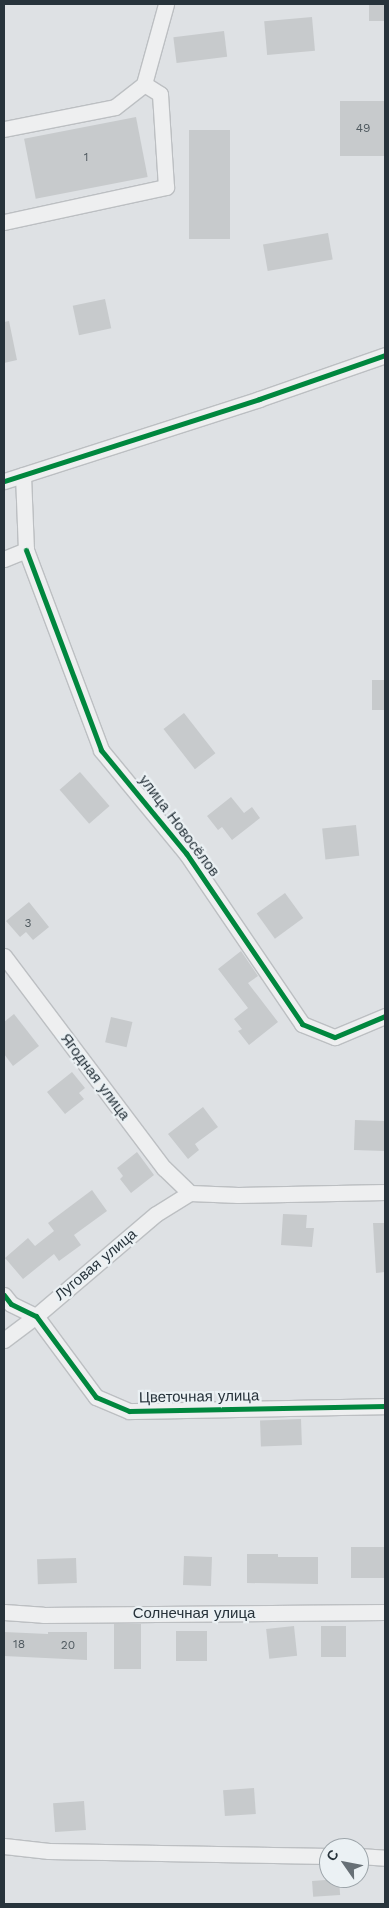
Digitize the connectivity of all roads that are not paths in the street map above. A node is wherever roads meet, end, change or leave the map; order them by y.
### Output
1 (166, 4) edge
2 (144, 84) junction
3 (4, 129) edge
4 (4, 222) edge
5 (385, 356) edge
6 (23, 475) junction
7 (4, 481) edge
8 (26, 550) junction
9 (4, 559) edge
10 (4, 956) edge
11 (385, 1016) edge
12 (385, 1192) edge
13 (190, 1193) junction
14 (4, 1296) edge
15 (36, 1316) junction
16 (4, 1340) edge
17 (385, 1406) edge
18 (4, 1612) edge
19 (385, 1612) edge
20 (4, 1846) edge
21 (319, 1856) edge
22 (369, 1857) edge
23 (385, 1858) edge

1 - 2 street
2 - 3 street
2 - 4 street
5 - 6 street
6 - 7 street
6 - 8 street, улица Новосёлов
8 - 9 street
8 - 11 street, улица Новосёлов
10 - 13 street, Ягодная улица
12 - 13 street
13 - 15 street, Луговая улица
14 - 15 street, Цветочная улица
15 - 16 street, Луговая улица
15 - 17 street, Цветочная улица
18 - 19 street, Солнечная улица
20 - 21 street
22 - 23 street

